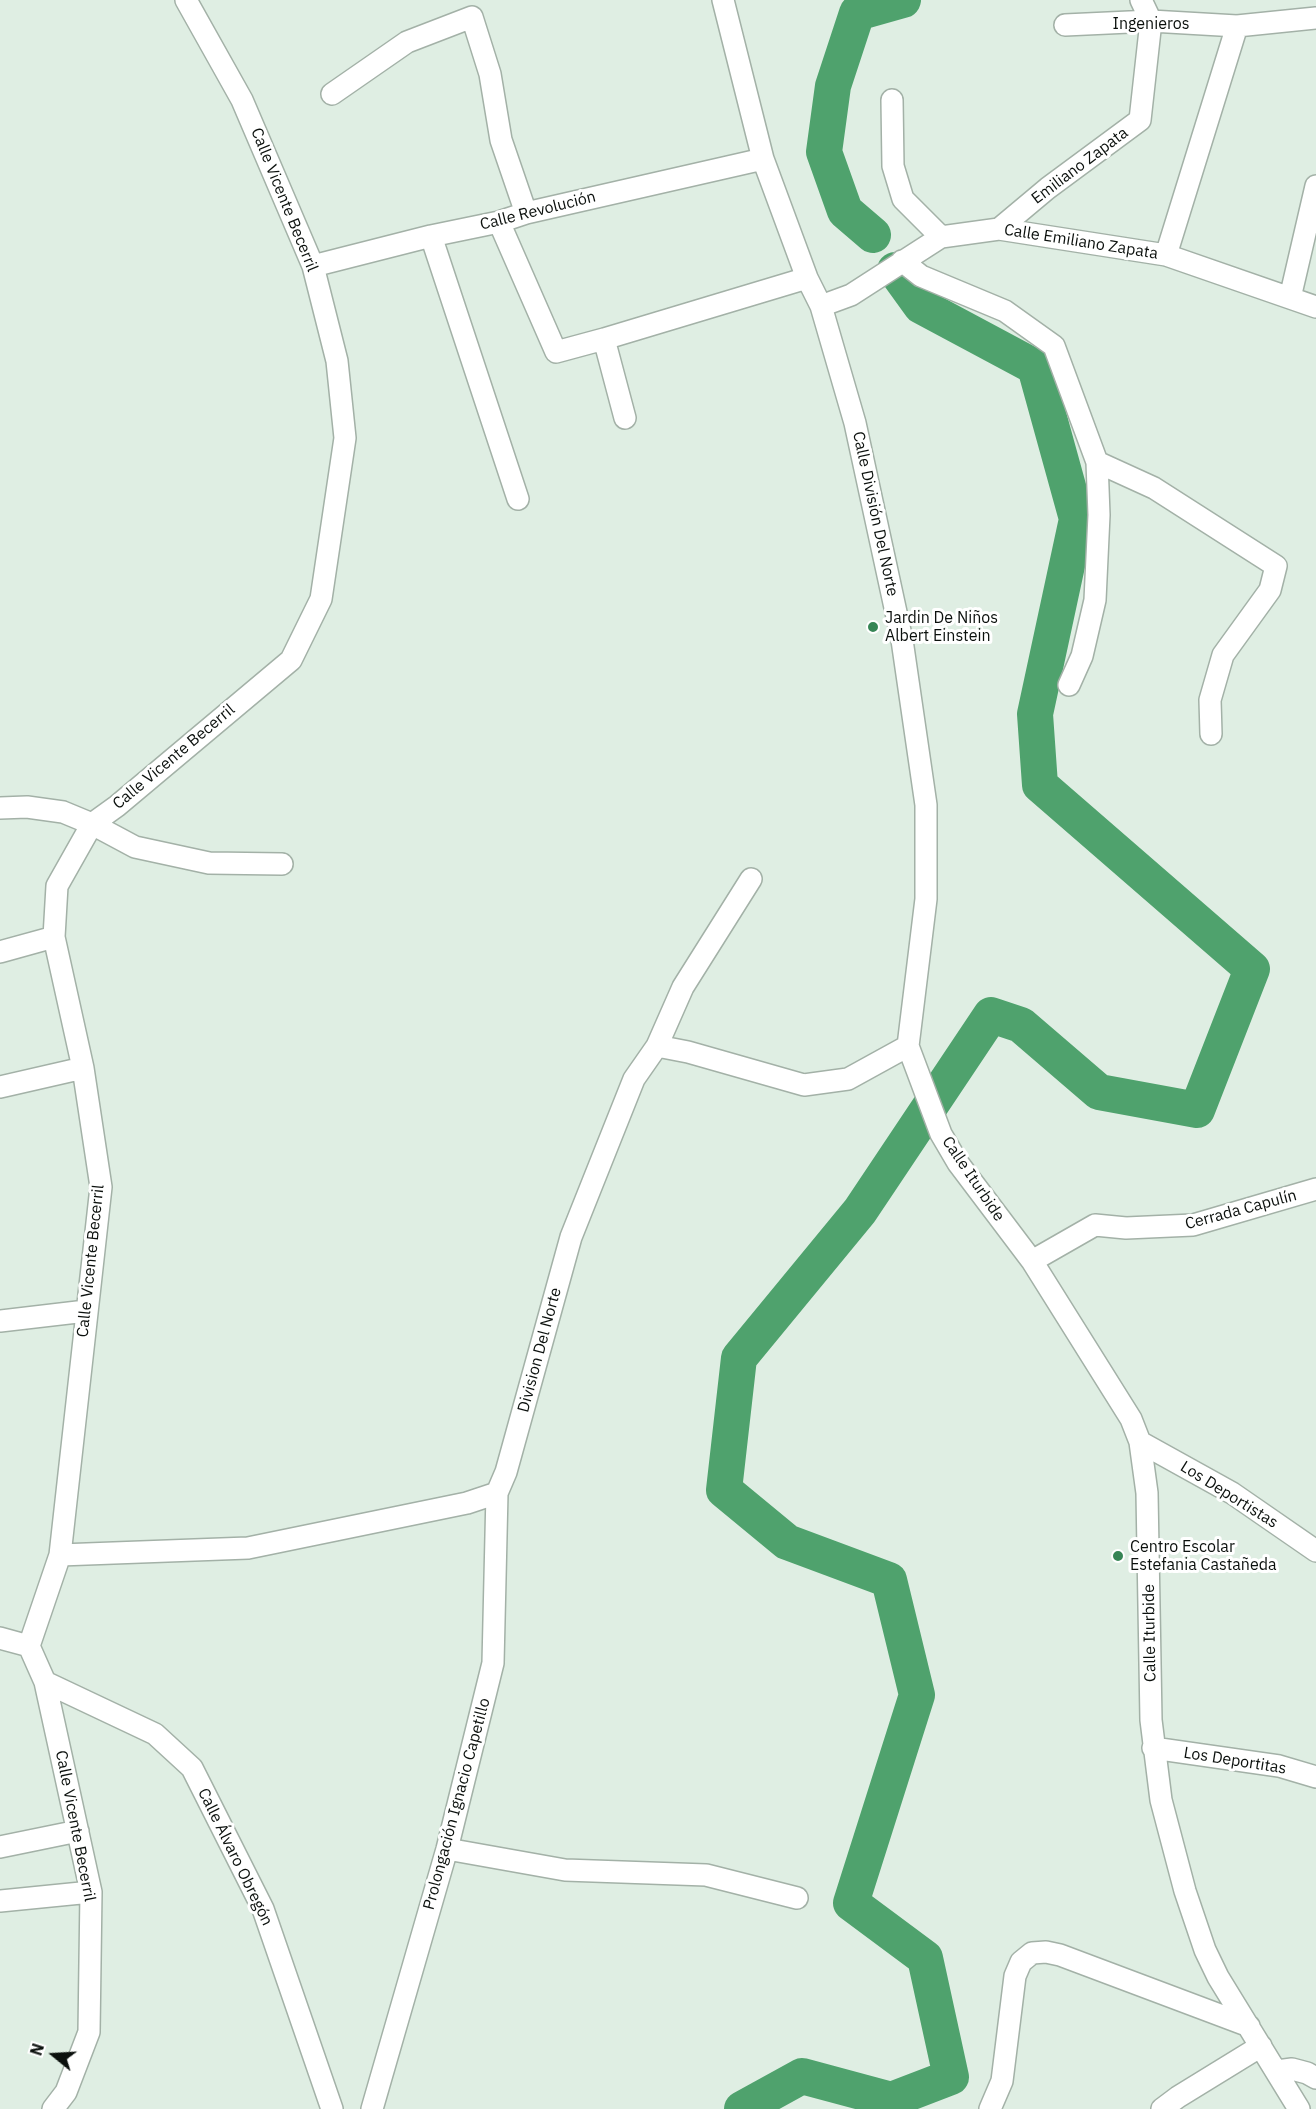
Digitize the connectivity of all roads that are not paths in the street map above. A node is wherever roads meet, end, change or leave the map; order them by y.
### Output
1 (186, 0) edge
2 (723, 0) edge
3 (1141, 0) edge
4 (1316, 18) edge
5 (1151, 21) junction
6 (1065, 25) dead end
7 (1237, 26) junction
8 (332, 94) dead end
9 (892, 100) dead end
10 (763, 159) junction
11 (1316, 186) edge
12 (526, 213) junction
13 (499, 222) junction
14 (999, 229) junction
15 (431, 236) junction
16 (941, 237) junction
17 (1166, 255) junction
18 (902, 261) junction
19 (313, 266) junction
20 (807, 278) junction
21 (1290, 298) junction
22 (821, 306) junction
23 (1316, 308) edge
24 (604, 339) junction
25 (625, 418) dead end
26 (1097, 462) junction
27 (518, 499) dead end
28 (1069, 685) dead end
29 (1211, 734) dead end
30 (0, 808) edge
31 (92, 824) junction
32 (282, 864) dead end
33 (751, 879) dead end
34 (54, 937) junction
35 (0, 952) edge
36 (657, 1046) junction
37 (910, 1053) junction
38 (83, 1068) junction
39 (0, 1087) edge
40 (1316, 1189) edge
41 (1032, 1262) junction
42 (86, 1311) junction
43 (0, 1321) edge
44 (1140, 1442) junction
45 (497, 1493) junction
46 (1316, 1551) edge
47 (60, 1554) junction
48 (0, 1638) edge
49 (29, 1646) junction
50 (45, 1682) junction
51 (1153, 1748) junction
52 (1316, 1778) edge
53 (78, 1831) junction
54 (0, 1847) edge
55 (447, 1849) junction
56 (91, 1892) junction
57 (797, 1898) dead end
58 (0, 1901) edge
59 (1249, 2026) junction
60 (1262, 2046) junction
61 (1277, 2072) junction
62 (1316, 2078) edge
63 (53, 2109) edge
64 (332, 2109) edge
65 (372, 2109) edge
66 (990, 2109) edge
67 (1162, 2109) edge
68 (1299, 2109) edge

1 - 19 street, Calle Vicente Becerril
2 - 10 street, Calle División Del Norte
3 - 5 street
4 - 7 street, Ingenieros
5 - 6 street, Ingenieros
5 - 7 street, Ingenieros
5 - 14 street, Emiliano Zapata
7 - 17 street
8 - 12 street
9 - 16 street
10 - 12 street, Calle Revolución
10 - 20 street, Calle División Del Norte
11 - 21 street
12 - 13 street, Calle Revolución
13 - 15 street, Calle Revolución
13 - 24 street
14 - 16 street, Calle Emiliano Zapata
14 - 17 street, Calle Emiliano Zapata
15 - 19 street, Calle Revolución
15 - 27 street
16 - 18 street, Calle Emiliano Zapata
17 - 21 street, Calle Emiliano Zapata
18 - 22 street, Calle Emiliano Zapata
18 - 26 street
19 - 31 street, Calle Vicente Becerril
20 - 22 street, Calle División Del Norte
20 - 24 street
21 - 23 street, Calle Emiliano Zapata
22 - 37 street, Calle División Del Norte
24 - 25 street
26 - 28 street
26 - 29 street
30 - 31 street
31 - 32 street
31 - 34 street, Calle Vicente Becerril
33 - 36 street, Division Del Norte
34 - 35 street
34 - 38 street, Calle Vicente Becerril
36 - 37 street
36 - 45 street, Division Del Norte
37 - 41 street, Calle Iturbide
38 - 39 street
38 - 42 street, Calle Vicente Becerril
40 - 41 street, Cerrada Capulín
41 - 44 street, Calle Iturbide
42 - 43 street
42 - 47 street, Calle Vicente Becerril
44 - 46 street, Los Deportistas
44 - 51 street, Calle Iturbide
45 - 47 street
45 - 55 street, Prolongación Ignacio Capetillo
47 - 49 street
48 - 49 street
49 - 50 street, Calle Vicente Becerril
50 - 53 street, Calle Vicente Becerril
50 - 64 street, Calle Álvaro Obregón
51 - 52 street, Los Deportitas
51 - 59 street, Calle Iturbide
53 - 54 street
53 - 56 street, Calle Vicente Becerril
55 - 57 street
55 - 65 street, Prolongación Ignacio Capetillo
56 - 58 street
56 - 63 street, Calle Vicente Becerril
59 - 60 street, Calle Iturbide
59 - 66 street
60 - 61 street, Calle Iturbide
60 - 67 street
61 - 62 street
61 - 68 street, Calle Iturbide

